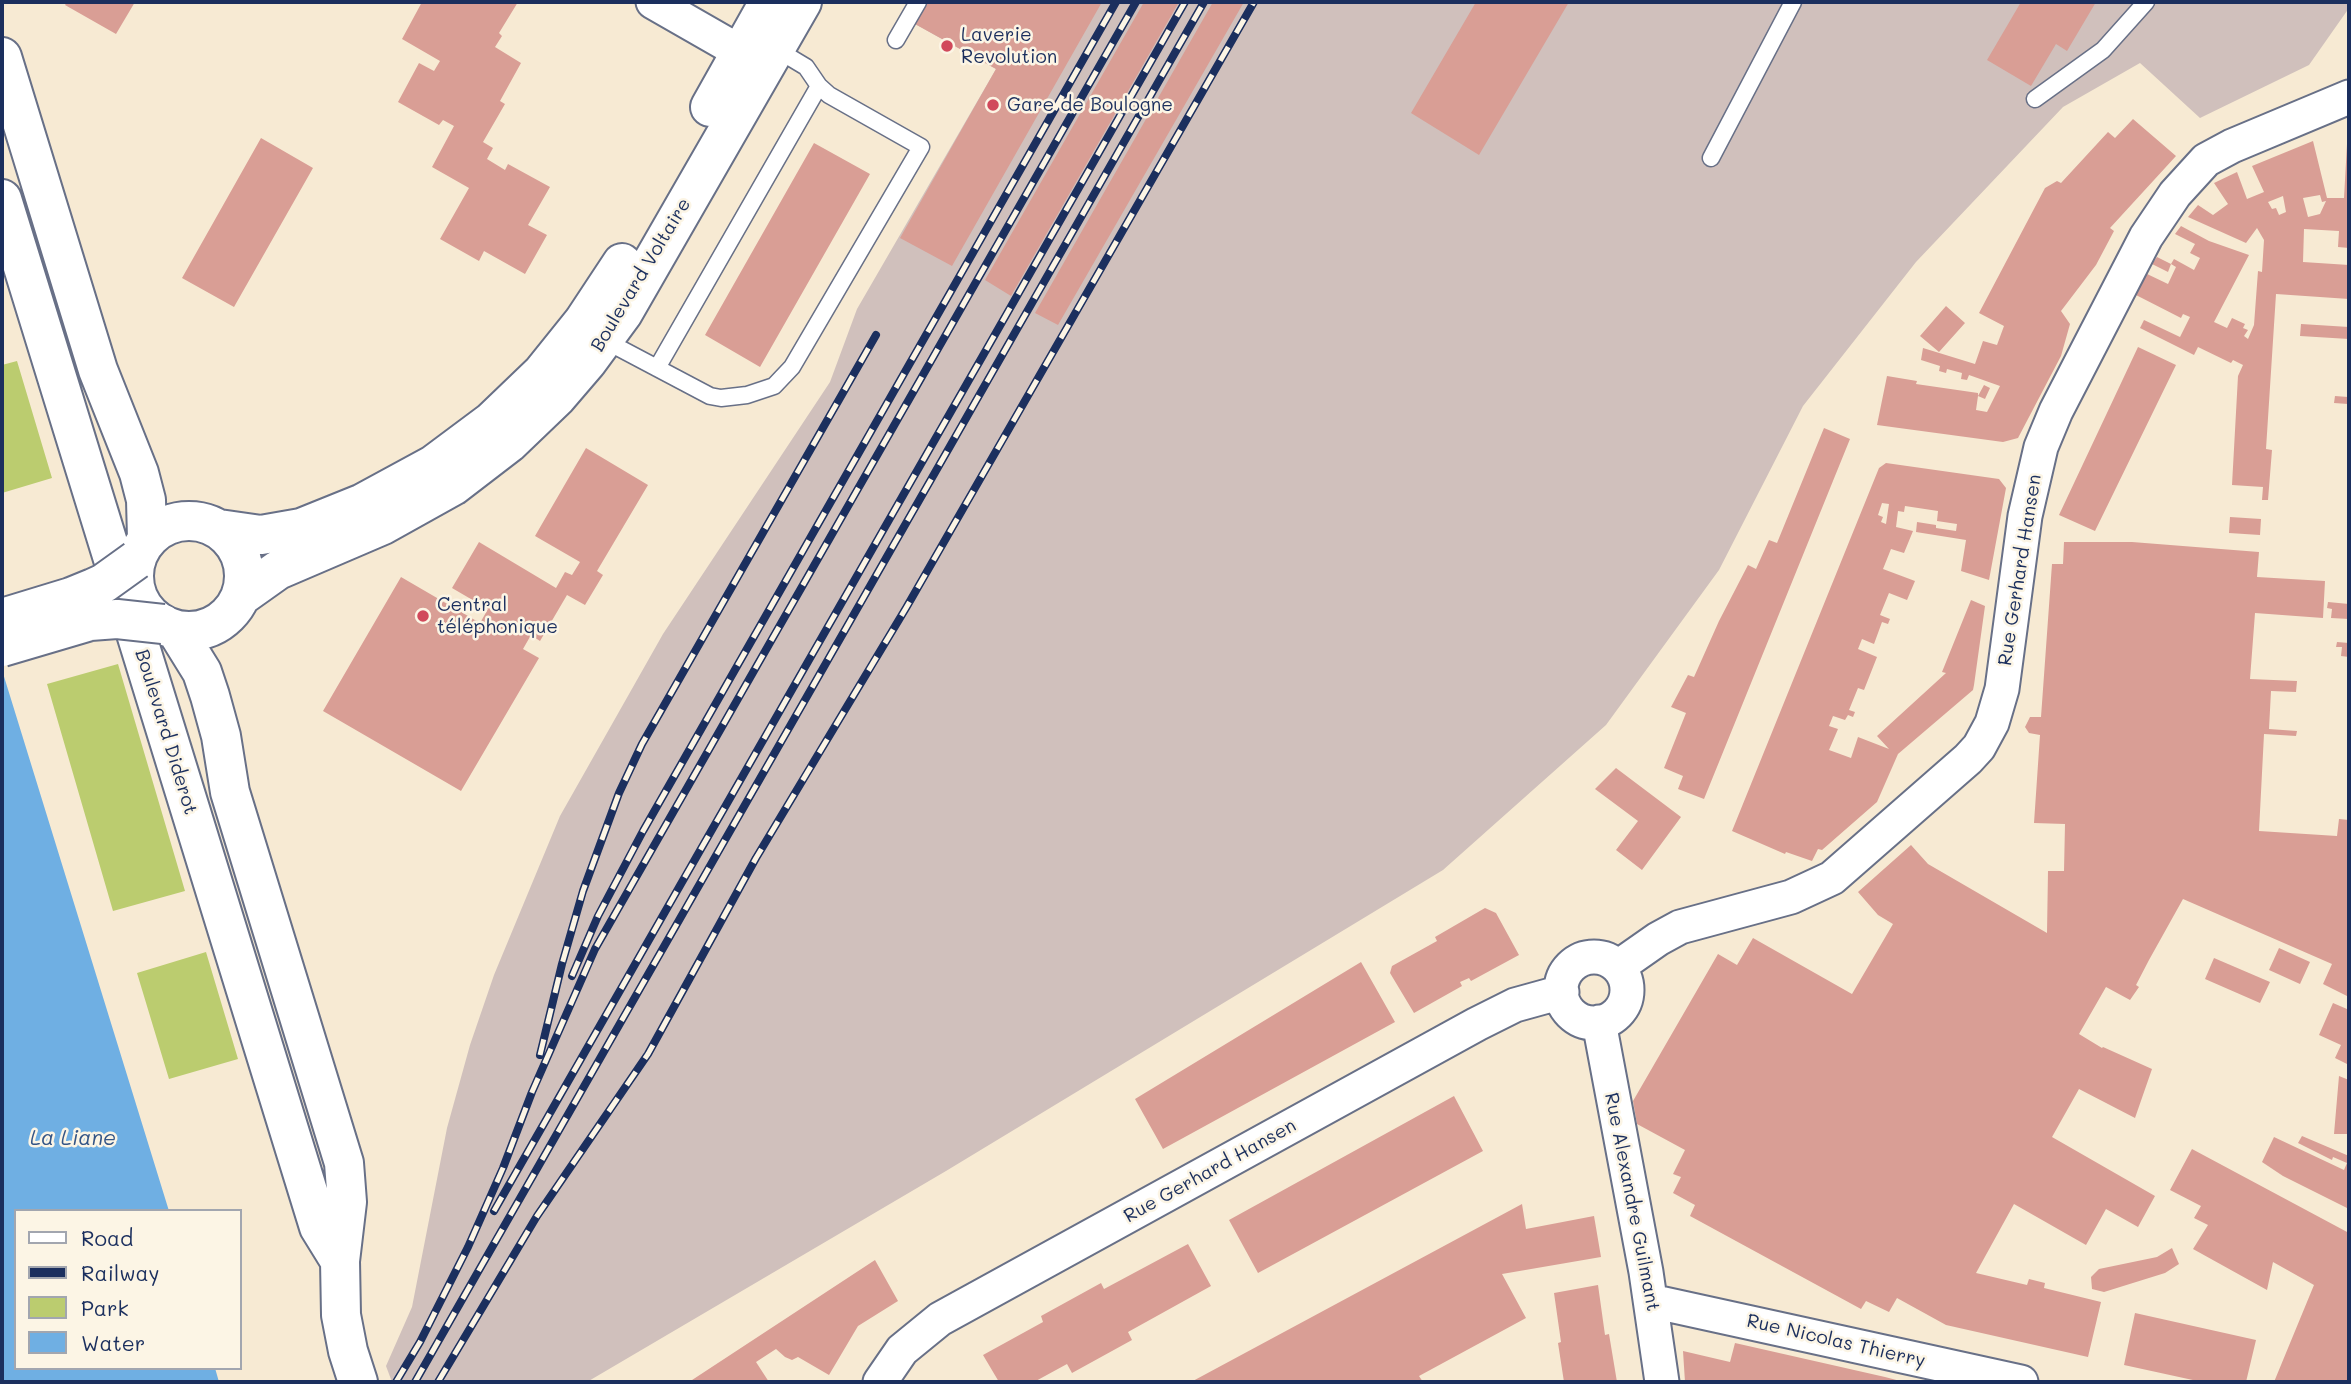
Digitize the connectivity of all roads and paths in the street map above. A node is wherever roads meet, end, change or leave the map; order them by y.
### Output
1 (653, 2) edge
2 (769, 2) edge
3 (802, 2) edge
4 (918, 2) edge
5 (1793, 2) edge
6 (2146, 2) edge
7 (896, 40) dead end
8 (758, 50) junction
9 (2, 57) edge
10 (819, 86) junction
11 (2349, 97) edge
12 (2035, 99) dead end
13 (1711, 158) dead end
14 (2, 199) edge
15 (604, 340) junction
16 (657, 368) junction
17 (127, 438) junction
18 (209, 525) junction
19 (141, 550) junction
20 (233, 607) junction
21 (2, 618) edge
22 (170, 627) junction
23 (2, 647) edge
24 (221, 736) junction
25 (1618, 967) junction
26 (1562, 992) junction
27 (1599, 1022) junction
28 (340, 1261) junction
29 (1651, 1301) junction
30 (358, 1382) edge
31 (880, 1382) edge
32 (1662, 1382) edge
33 (2021, 1382) edge

1 - 8 street
2 - 8 street, Boulevard Voltaire
3 - 8 street, Boulevard Voltaire
4 - 7 lane
5 - 13 lane
6 - 12 lane
8 - 10 lane
8 - 15 street, Boulevard Voltaire
8 - 18 street, Boulevard Voltaire
9 - 17 street
10 - 16 lane
10 - 16 lane
11 - 25 street, Rue Gerhard Hansen
14 - 28 street, Boulevard Diderot
15 - 16 lane
15 - 20 street, Boulevard Voltaire
17 - 18 street
17 - 19 street
18 - 19 street
18 - 20 street
19 - 21 street, bridge
19 - 22 street, bridge
20 - 22 street
20 - 24 street, Boulevard Diderot
22 - 23 street, bridge
22 - 24 street, Boulevard Diderot
24 - 28 street, Boulevard Diderot
25 - 26 street
25 - 27 street
26 - 27 street
26 - 31 street, Rue Gerhard Hansen
27 - 29 street, Rue Alexandre Guilmant
28 - 30 street, Boulevard Diderot
29 - 32 street, Rue Alexandre Guilmant
29 - 33 street, Rue Nicolas Thierry

